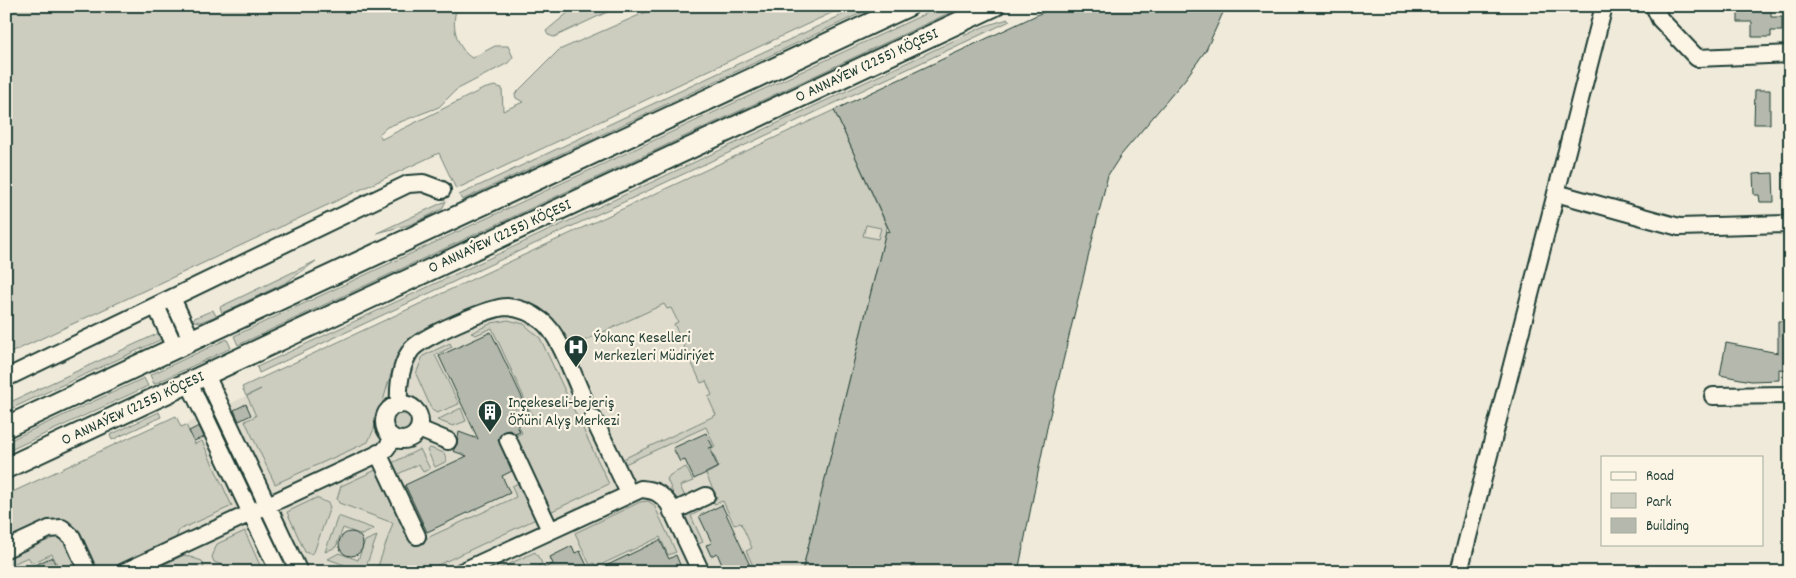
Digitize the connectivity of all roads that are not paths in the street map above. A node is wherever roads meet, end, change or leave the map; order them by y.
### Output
1 (908, 6) edge
2 (994, 6) edge
3 (1604, 6) edge
4 (1654, 6) edge
5 (1790, 54) edge
6 (442, 190) dead end
7 (1556, 193) junction
8 (1790, 224) edge
9 (172, 298) junction
10 (156, 306) junction
11 (184, 344) junction
12 (6, 378) edge
13 (198, 379) junction
14 (1790, 395) edge
15 (1713, 396) dead end
16 (583, 397) dead end
17 (399, 405) junction
18 (593, 418) dead end
19 (6, 427) edge
20 (419, 430) junction
21 (394, 438) junction
22 (508, 440) dead end
23 (448, 441) dead end
24 (378, 453) junction
25 (6, 468) edge
26 (629, 493) junction
27 (706, 496) dead end
28 (267, 505) junction
29 (251, 512) junction
30 (672, 512) junction
31 (550, 530) junction
32 (417, 536) dead end
33 (6, 549) edge
34 (88, 572) edge
35 (124, 572) edge
36 (279, 572) edge
37 (299, 572) edge
38 (460, 572) edge
39 (700, 572) edge
40 (1458, 572) edge

1 - 11 main road
2 - 13 main road, O ANNAÝEW (2255) KÖÇESI
3 - 7 street
4 - 5 street
6 - 9 street
7 - 8 street
7 - 40 street
9 - 10 street
9 - 11 street
10 - 11 street
10 - 12 street
11 - 19 main road
13 - 25 main road, O ANNAÝEW (2255) KÖÇESI
13 - 28 street
13 - 29 street
14 - 15 street
16 - 17 street
17 - 20 street
17 - 21 street
18 - 26 street
20 - 21 street
20 - 23 street
21 - 24 street
22 - 31 street
24 - 28 street
24 - 32 street
26 - 30 street
26 - 31 street
27 - 30 street
28 - 29 street
28 - 37 street
29 - 35 street
29 - 36 street
30 - 39 street
31 - 38 street
33 - 34 street

